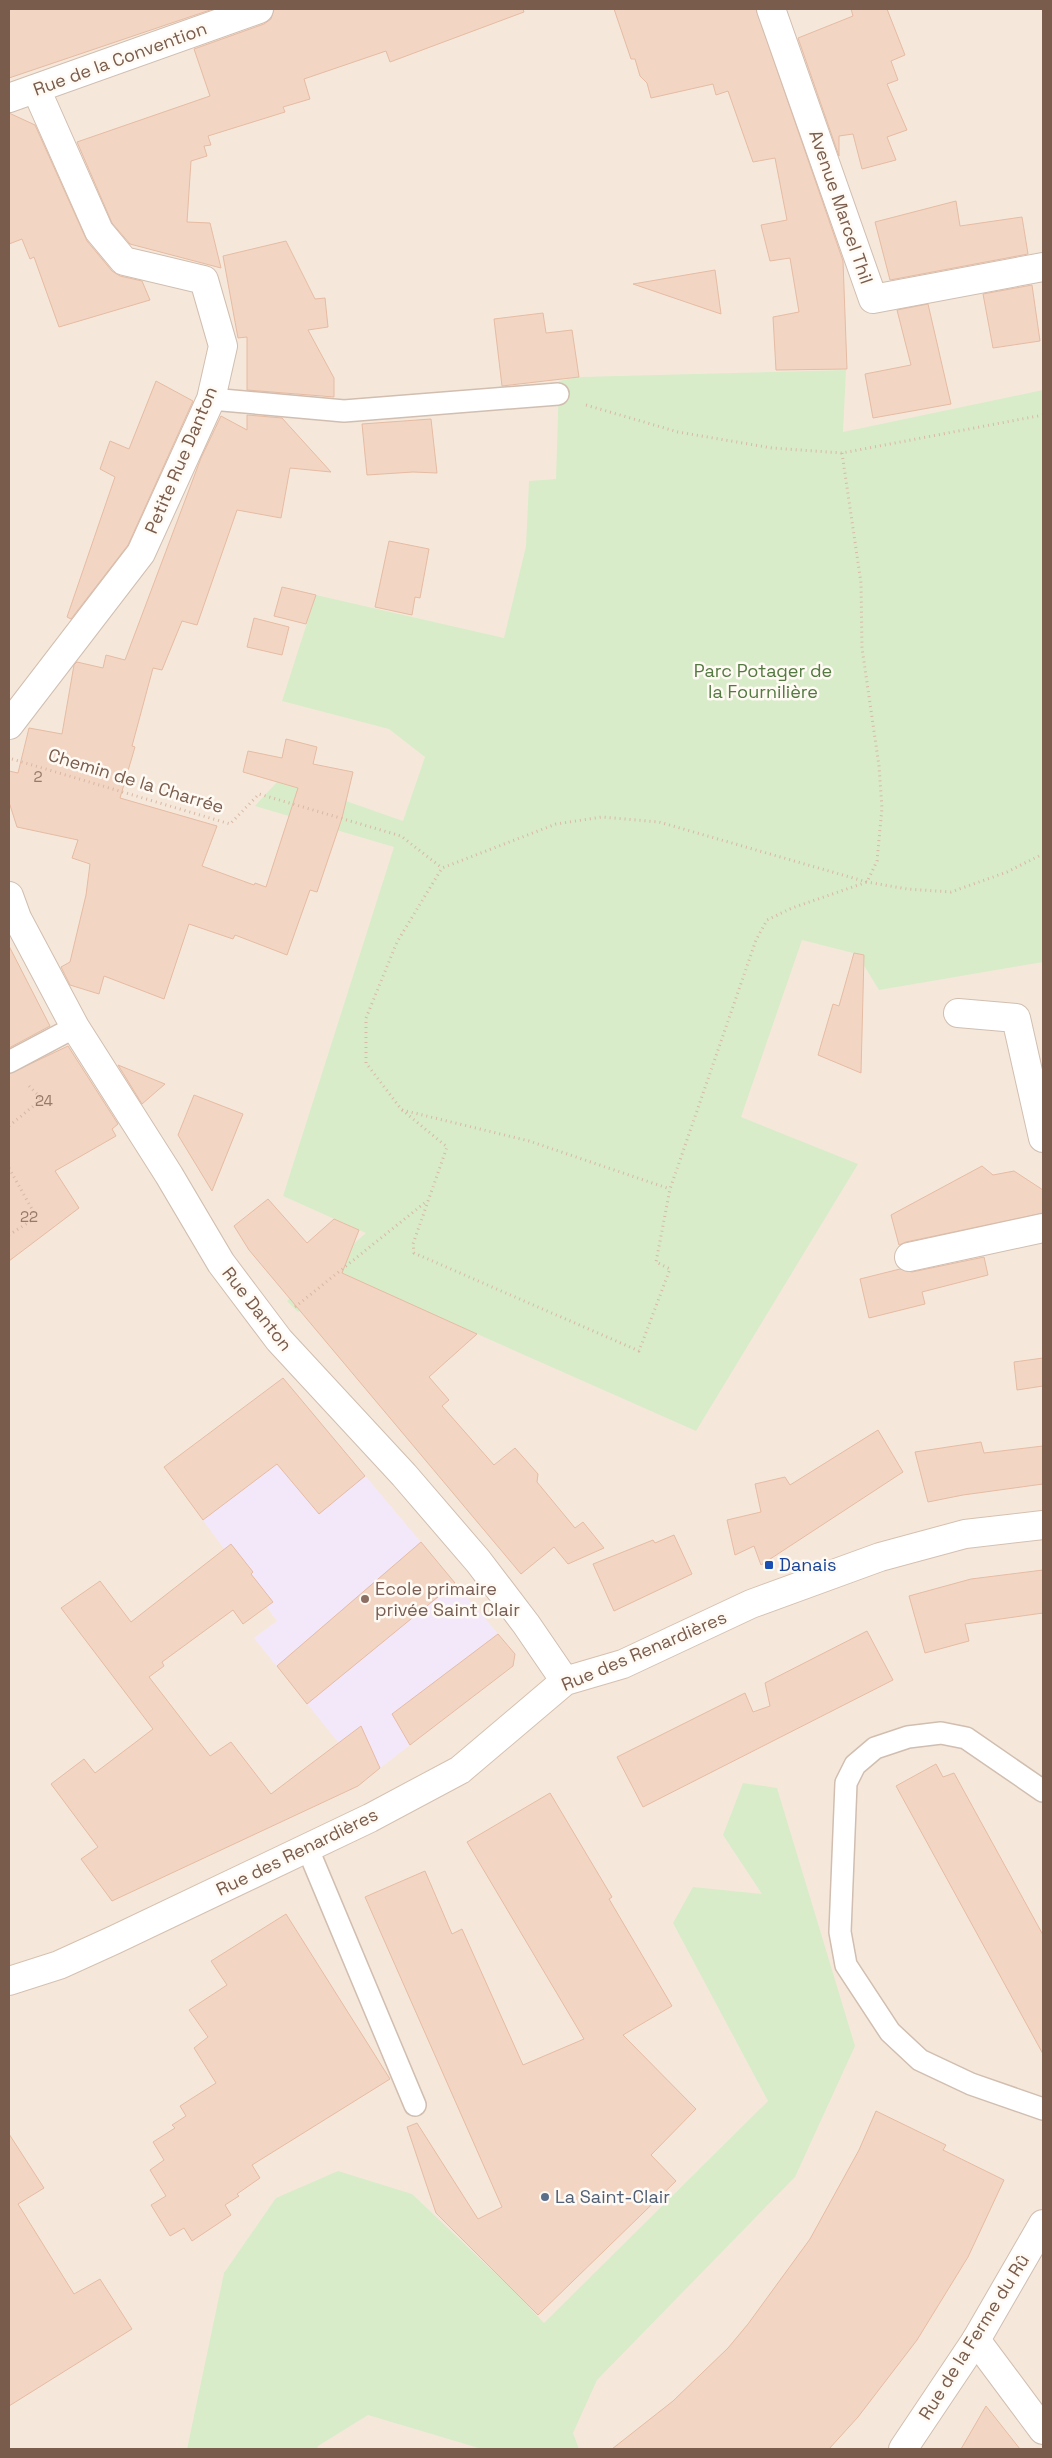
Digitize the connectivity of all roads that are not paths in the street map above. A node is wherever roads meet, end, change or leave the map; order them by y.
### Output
1 (259, 9) edge
2 (771, 9) edge
3 (36, 89) junction
4 (9, 98) edge
5 (1043, 267) edge
6 (558, 394) road end
7 (211, 399) junction
8 (9, 725) edge
9 (11, 912) edge
10 (958, 1013) dead end
11 (75, 1027) junction
12 (9, 1062) edge
13 (1043, 1138) edge
14 (1043, 1228) edge
15 (909, 1257) dead end
16 (1043, 1524) edge
17 (565, 1681) junction
18 (1043, 1791) edge
19 (307, 1847) junction
20 (9, 1981) edge
21 (416, 2105) dead end
22 (1043, 2109) edge
23 (1043, 2224) edge
24 (976, 2340) junction
25 (1043, 2430) edge
26 (903, 2449) edge

1 - 3 street, Rue de la Convention
2 - 5 street, Avenue Marcel Thil
3 - 4 street, Rue de la Convention
3 - 7 street, Petite Rue Danton
6 - 7 lane
7 - 8 street, Petite Rue Danton
9 - 11 street, Rue Danton
10 - 13 street
11 - 12 lane
11 - 17 street, Rue Danton
14 - 15 street
16 - 17 street, Rue des Renardières
17 - 19 street, Rue des Renardières
18 - 22 lane
19 - 20 street, Rue des Renardières
19 - 21 lane
23 - 24 street, Rue de la Ferme du Rû
24 - 25 street
24 - 26 street, Rue de la Ferme du Rû

